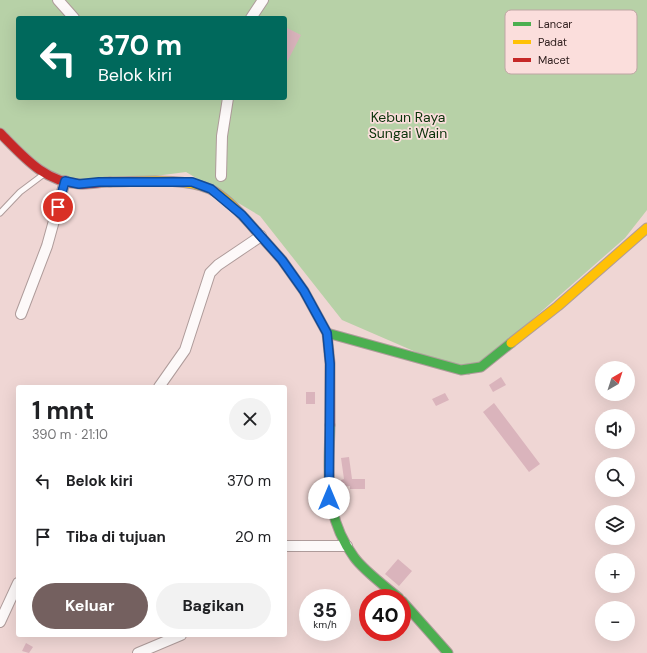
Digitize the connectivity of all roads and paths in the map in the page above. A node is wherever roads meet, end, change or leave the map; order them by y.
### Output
1 (58, 0) edge
2 (263, 0) edge
3 (72, 16) edge
4 (252, 16) edge
5 (228, 100) edge
6 (0, 133) edge
7 (44, 173) junction
8 (221, 176) dead end
9 (65, 181) junction
10 (0, 213) edge
11 (647, 228) edge
12 (261, 236) junction
13 (21, 314) dead end
14 (327, 333) junction
15 (160, 385) edge
16 (287, 546) edge
17 (348, 546) junction
18 (16, 586) edge
19 (389, 589) edge
20 (411, 612) edge
21 (0, 622) edge
22 (176, 637) edge
23 (138, 653) edge
24 (448, 653) edge

1 - 3 street
2 - 4 street
5 - 8 street
6 - 7 street
7 - 9 street
7 - 10 lane
9 - 12 street
9 - 13 street
11 - 14 street
12 - 14 street
12 - 15 street
14 - 17 street
16 - 17 street
17 - 19 street
18 - 21 street
20 - 24 street
22 - 23 street

